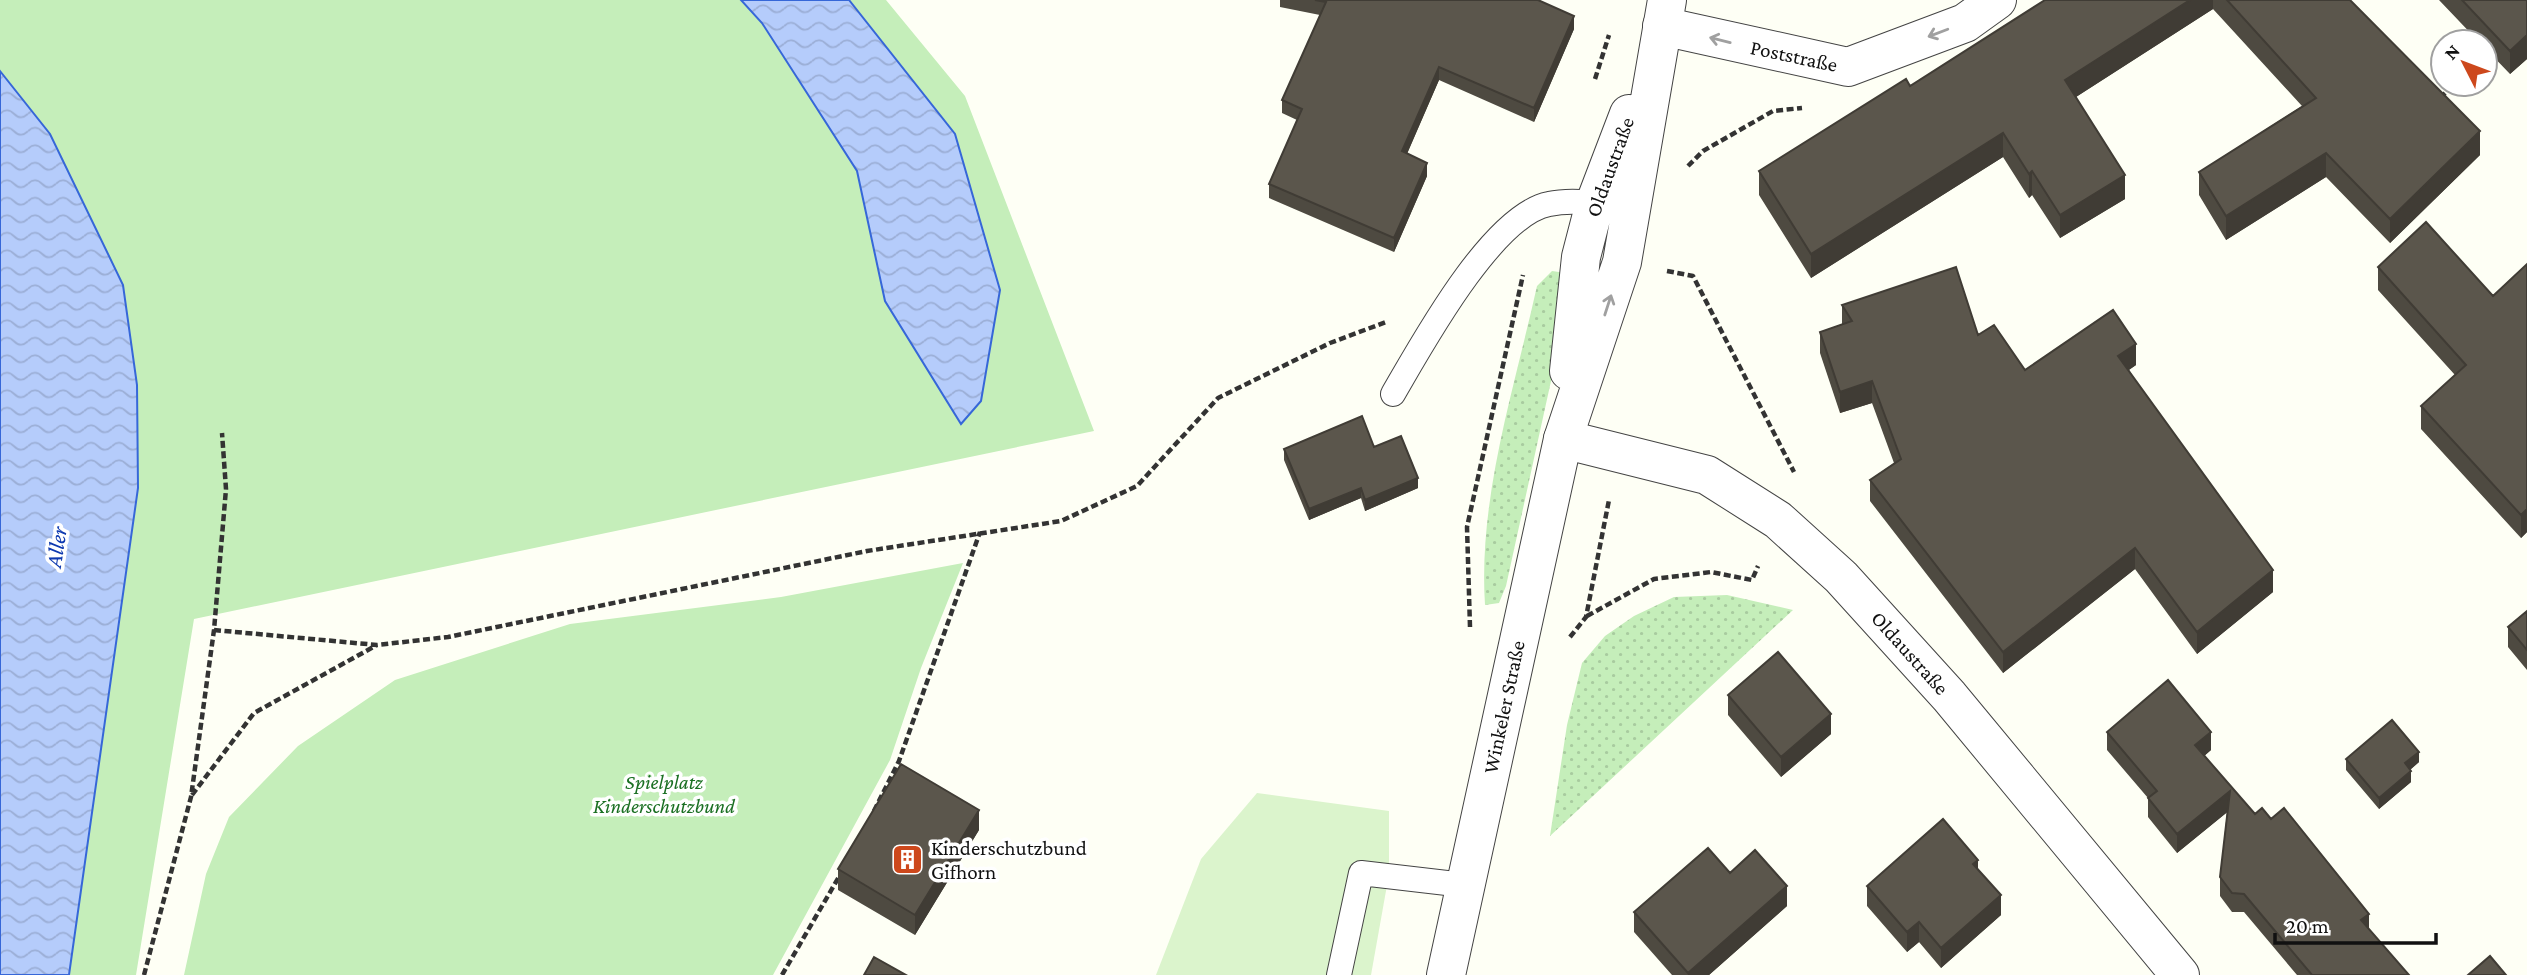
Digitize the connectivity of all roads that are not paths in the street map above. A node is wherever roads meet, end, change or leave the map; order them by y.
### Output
1 (1997, 0) edge
2 (1665, 13) edge
3 (1612, 205) junction
4 (1393, 394) dead end
5 (1563, 439) junction
6 (1464, 885) junction
7 (1339, 975) edge
8 (1446, 975) edge
9 (2180, 975) edge

1 -> 2 street, Poststraße
2 - 3 street, Oldaustraße
3 - 4 lane
3 - 5 street, Oldaustraße
5 - 6 street, Winkeler Straße
5 - 9 street, Oldaustraße
6 - 7 lane
6 - 8 street, Winkeler Straße

